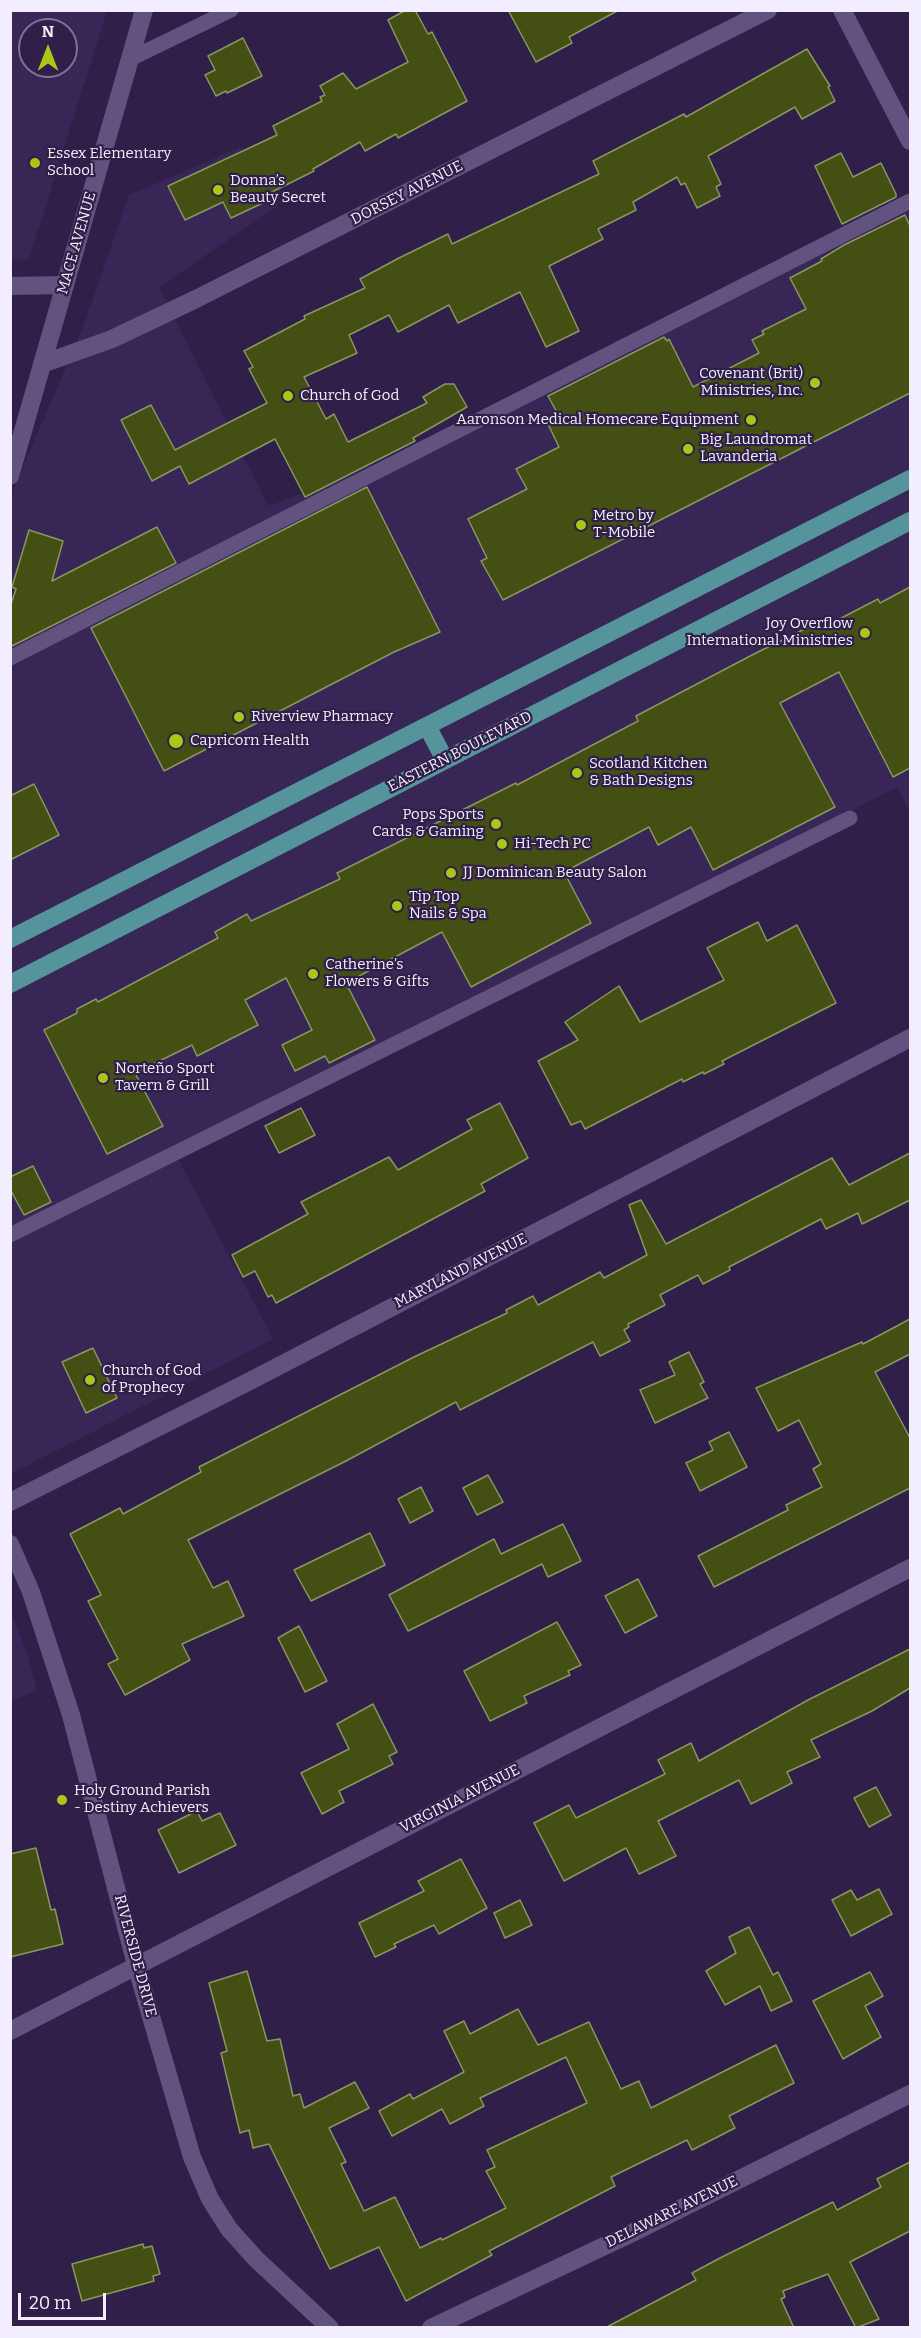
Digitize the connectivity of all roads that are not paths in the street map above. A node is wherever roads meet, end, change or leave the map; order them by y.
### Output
1 (144, 10) edge
2 (231, 10) edge
3 (768, 10) edge
4 (842, 10) edge
5 (130, 59) junction
6 (910, 141) edge
7 (910, 201) edge
8 (65, 285) junction
9 (10, 286) edge
10 (42, 364) junction
11 (12, 468) edge
12 (910, 479) edge
13 (910, 521) edge
14 (10, 658) edge
15 (427, 726) junction
16 (445, 760) junction
17 (850, 818) dead end
18 (10, 939) edge
19 (10, 984) edge
20 (910, 1038) edge
21 (10, 1235) edge
22 (10, 1502) edge
23 (10, 1544) edge
24 (910, 1568) edge
25 (136, 1965) junction
26 (10, 2031) edge
27 (910, 2094) edge
28 (330, 2328) edge
29 (431, 2328) edge

1 - 5 street, MACE AVENUE
2 - 5 lane
3 - 10 street, DORSEY AVENUE
4 - 6 street
5 - 8 street, MACE AVENUE
7 - 14 lane
8 - 9 street
8 - 10 street, MACE AVENUE
10 - 11 street, MACE AVENUE
12 - 15 main road
13 - 16 main road, EASTERN BOULEVARD
15 - 16 main road
15 - 18 main road
16 - 19 main road, EASTERN BOULEVARD
17 - 21 lane
20 - 22 street, MARYLAND AVENUE
23 - 25 street, RIVERSIDE DRIVE
24 - 25 street, VIRGINIA AVENUE
25 - 26 street, VIRGINIA AVENUE
25 - 28 street, RIVERSIDE DRIVE
27 - 29 street, DELAWARE AVENUE

